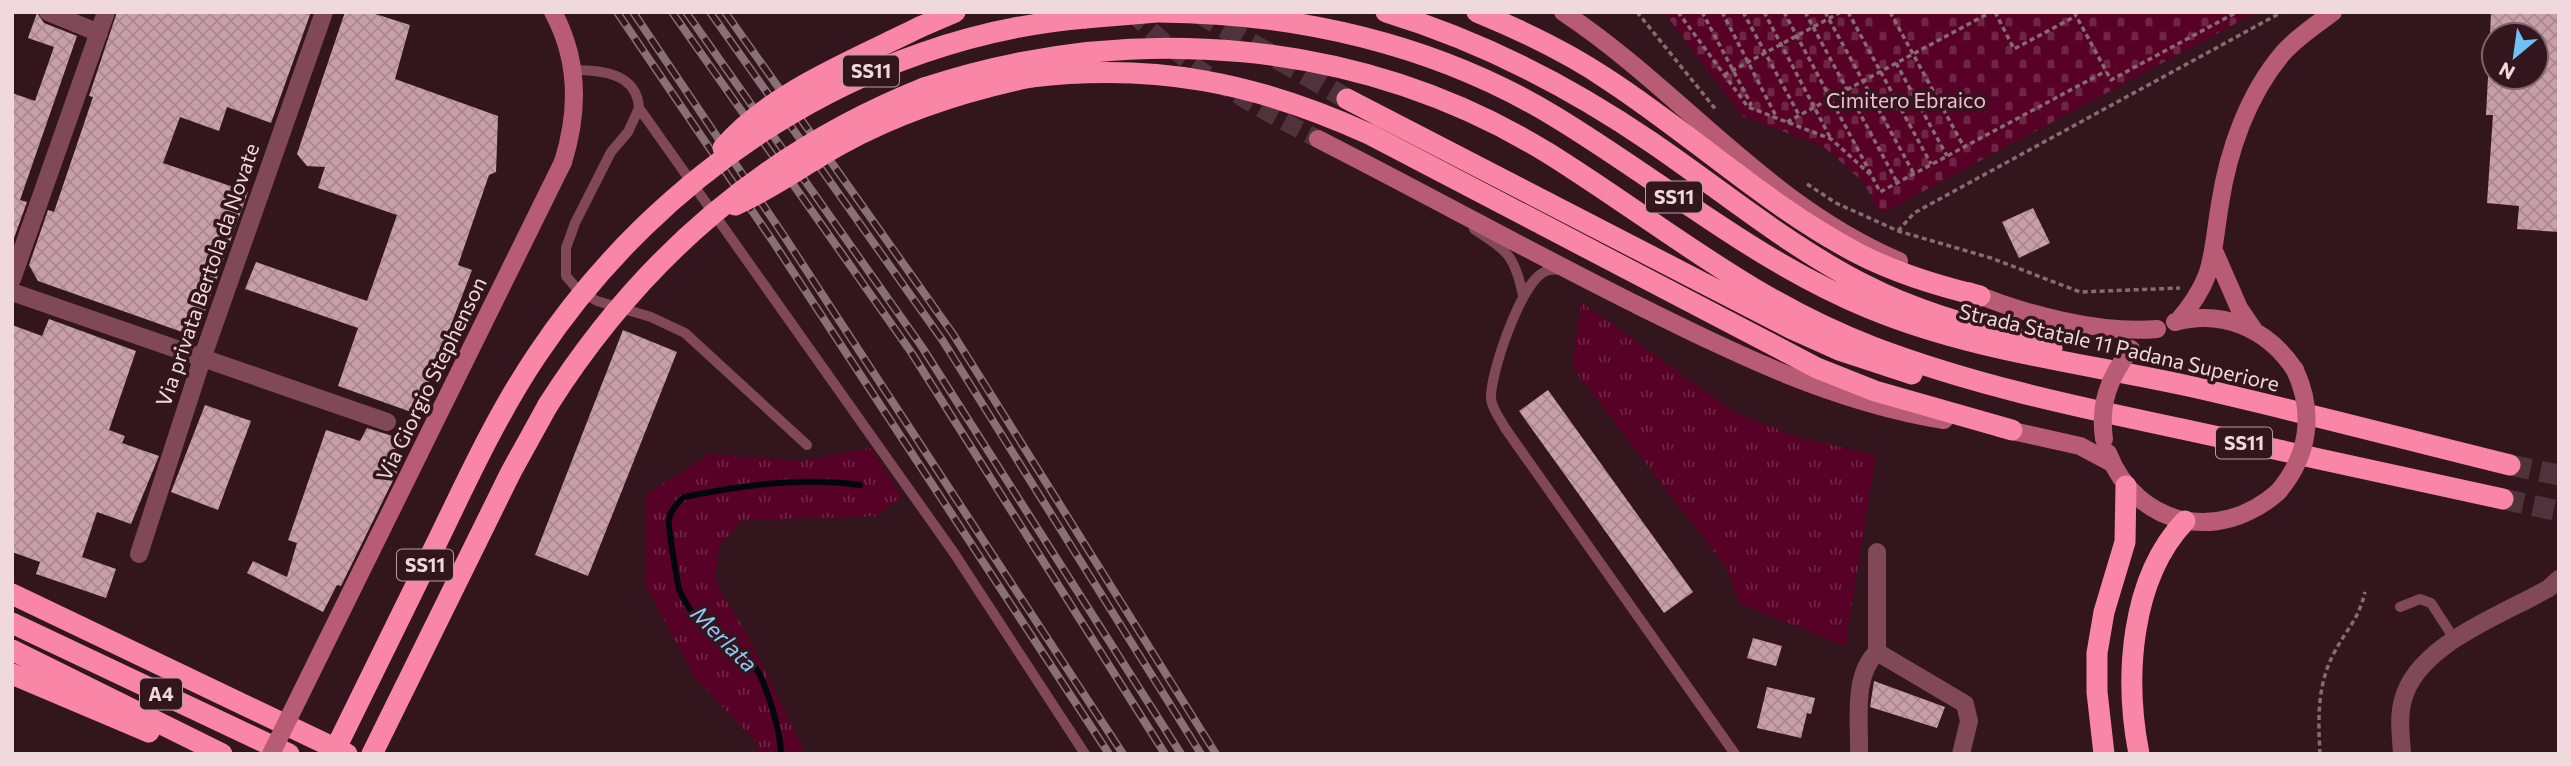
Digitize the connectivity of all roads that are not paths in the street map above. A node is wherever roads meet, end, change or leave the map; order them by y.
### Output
1 (48, 12) edge
2 (106, 12) edge
3 (324, 12) edge
4 (553, 12) edge
5 (955, 12) edge
6 (1158, 12) edge
7 (1386, 12) edge
8 (1477, 12) edge
9 (1563, 12) edge
10 (2333, 12) edge
11 (99, 33) junction
12 (574, 70) junction
13 (1347, 99) tunnel mouth
14 (639, 108) junction
15 (1318, 139) tunnel mouth
16 (686, 190) junction
17 (1417, 190) junction
18 (708, 217) junction
19 (2215, 252) junction
20 (1574, 273) junction
21 (12, 279) edge
22 (12, 292) edge
23 (1523, 295) junction
24 (1980, 296) junction
25 (2178, 321) junction
26 (2157, 329) junction
27 (2255, 330) junction
28 (203, 356) junction
29 (2192, 387) junction
30 (2054, 402) junction
31 (387, 422) dead end
32 (2012, 430) junction
33 (807, 445) dead end
34 (2112, 463) junction
35 (2510, 465) tunnel mouth
36 (2126, 486) junction
37 (2503, 499) tunnel mouth
38 (2185, 521) junction
39 (1878, 552) dead end
40 (139, 554) dead end
41 (2559, 579) edge
42 (12, 594) edge
43 (2400, 607) dead end
44 (12, 623) edge
45 (2455, 640) junction
46 (12, 650) edge
47 (1877, 652) junction
48 (12, 674) edge
49 (2096, 692) junction
50 (198, 754) edge
51 (222, 754) edge
52 (271, 754) edge
53 (289, 754) edge
54 (333, 754) edge
55 (347, 754) edge
56 (372, 754) edge
57 (1085, 754) edge
58 (1735, 754) edge
59 (1859, 754) edge
60 (1961, 754) edge
61 (2096, 754) edge
62 (2105, 754) edge
63 (2139, 754) edge
64 (2402, 754) edge

1 - 11 street
2 - 11 street
3 - 28 street, Via privata Bertola da Novate
4 - 12 street, Via Giorgio Stephenson
5 - 16 highway, bridge
6 - 16 highway, Strada Statale 11 Padana Superiore / SS11, bridge
6 - 29 highway, Strada Statale 11 Padana Superiore / SS11
7 - 29 highway
8 - 24 highway
9 - 24 street
10 - 19 street
11 - 21 street
12 - 14 lane
12 - 52 street, Via Giorgio Stephenson, bridge
13 - 30 highway
14 - 33 lane
14 - 57 lane
15 - 17 street
16 - 54 highway, Strada Statale 11 Padana Superiore / SS11, bridge
17 - 20 street
17 - 23 lane
18 - 30 highway, SS11, bridge
18 - 32 highway, bridge
18 - 56 highway, SS11, bridge
19 - 25 street
19 - 27 street
20 - 23 lane
20 - 32 street
22 - 28 street
23 - 58 lane
24 - 26 street
25 - 26 street
25 - 27 street
26 - 34 street, bridge
27 - 38 street, bridge
28 - 31 street
28 - 40 street, Via privata Bertola da Novate
29 - 35 highway, Strada Statale 11 Padana Superiore / SS11
30 - 37 highway, SS11
32 - 34 street
34 - 36 street
36 - 38 street
36 - 49 highway
38 - 63 highway
39 - 47 street
41 - 45 street
42 - 55 highway
43 - 45 lane
44 - 53 highway, A4
45 - 64 street
46 - 51 highway, A4
47 - 59 street
47 - 60 street
48 - 50 highway
49 - 61 street
49 - 62 highway

